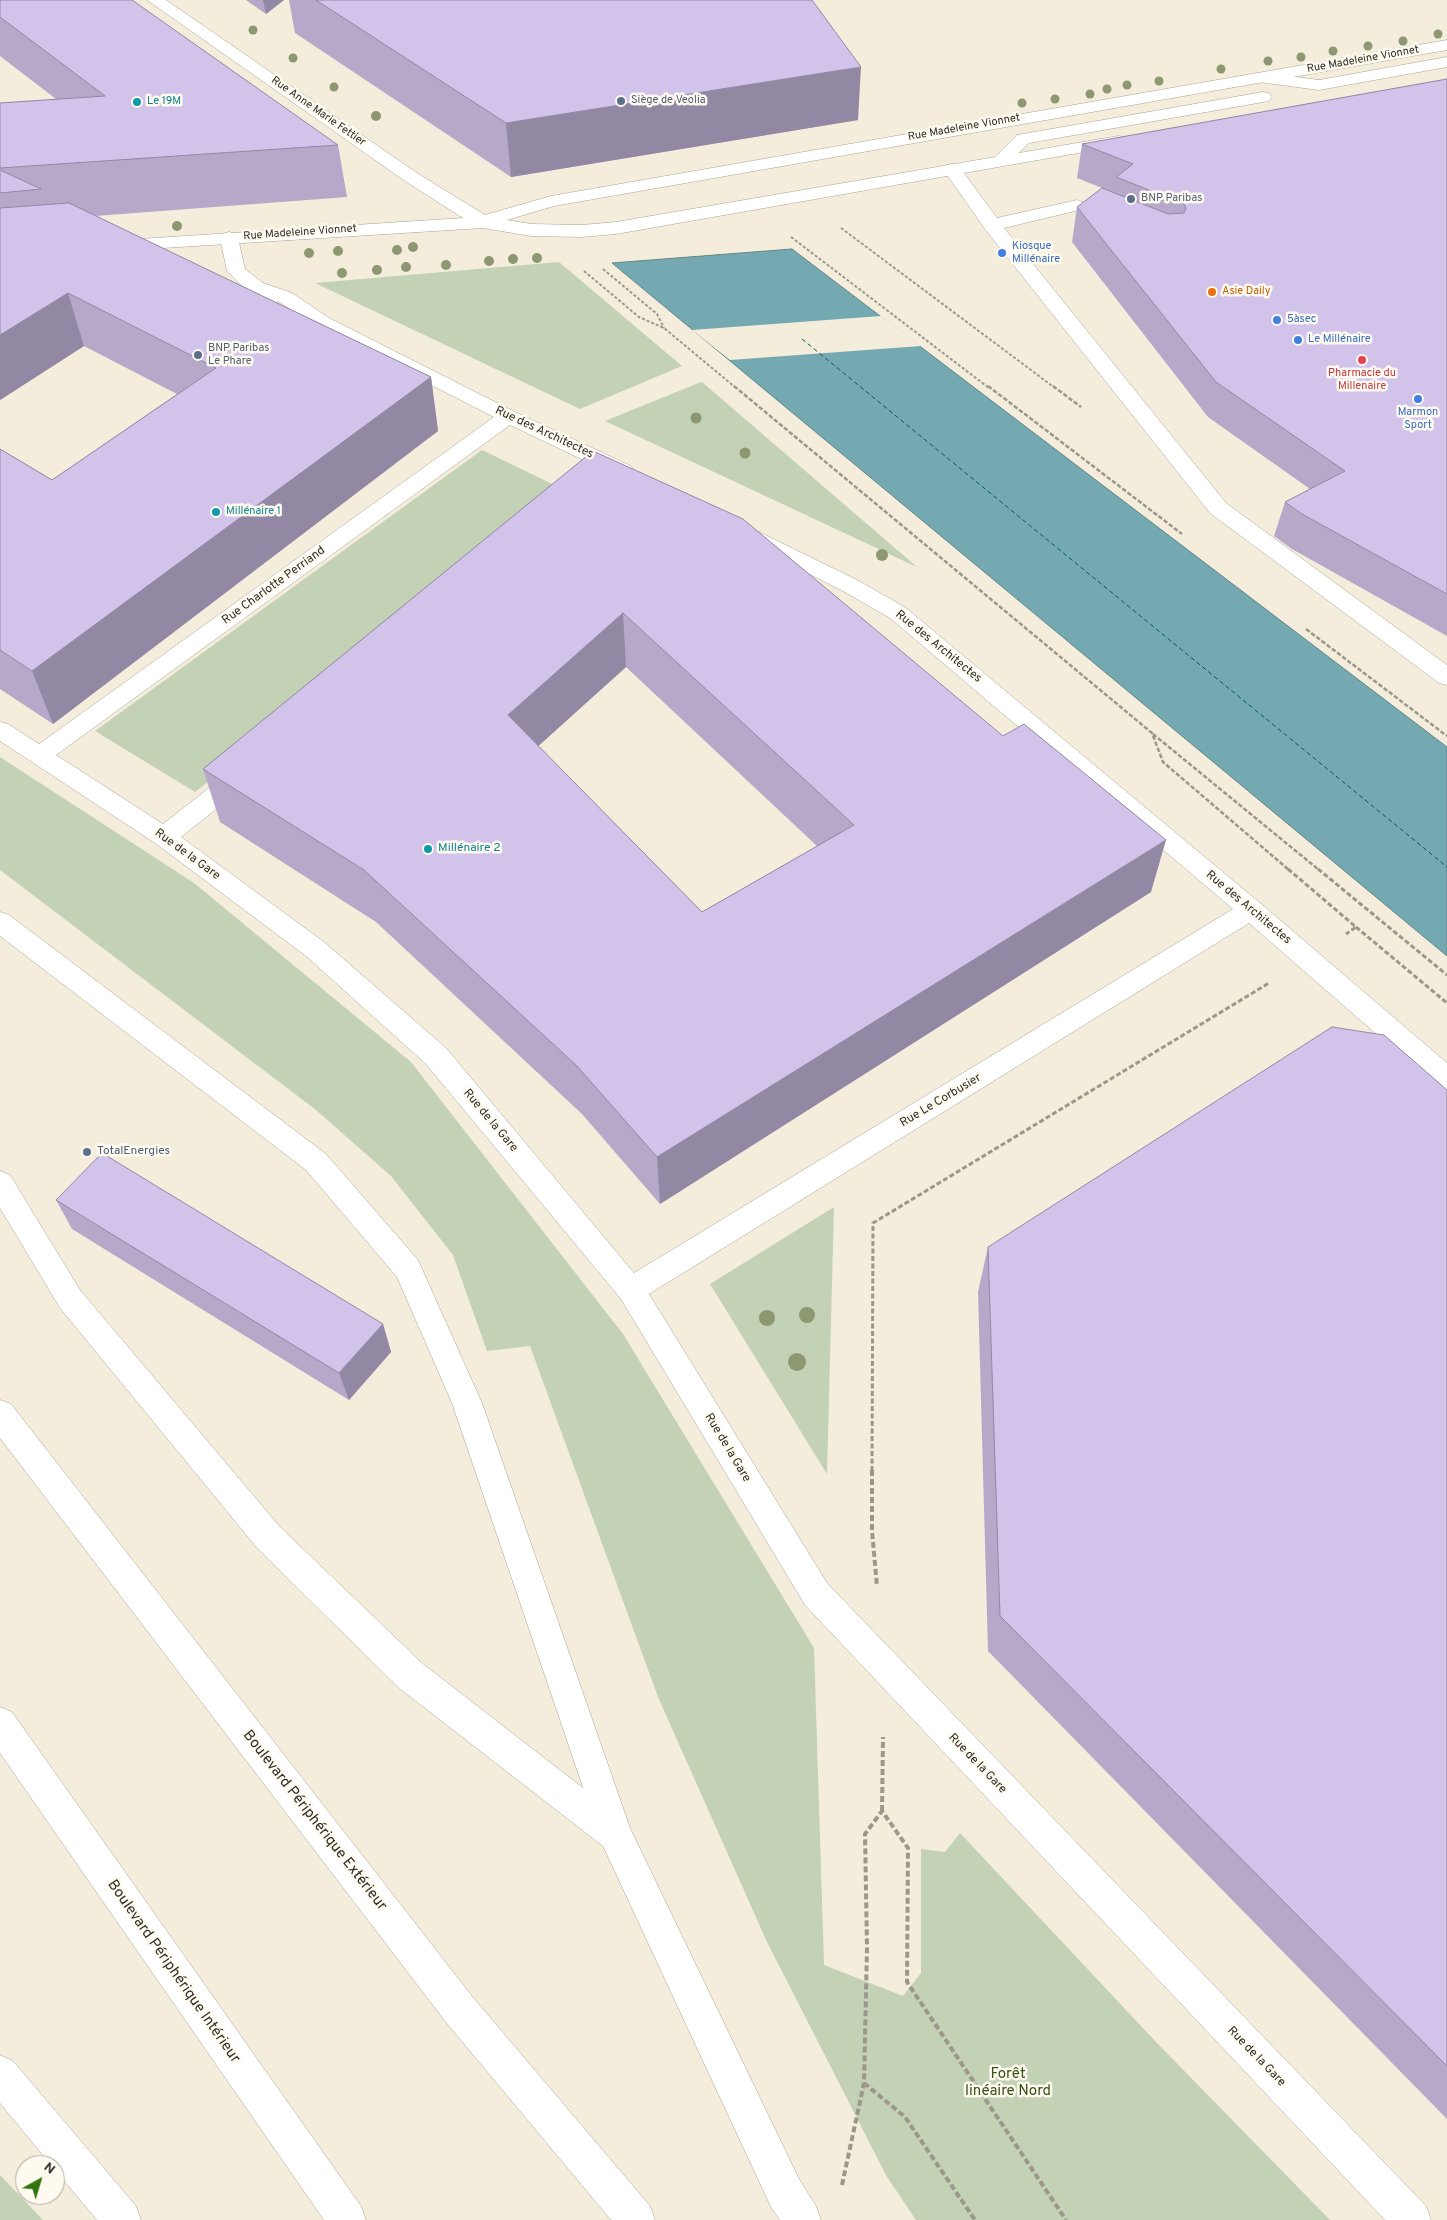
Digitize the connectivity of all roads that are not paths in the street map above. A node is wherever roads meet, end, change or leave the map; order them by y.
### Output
1 (155, 0) edge
2 (1447, 45) edge
3 (1447, 62) edge
4 (1266, 78) junction
5 (1263, 97) dead end
6 (1134, 138) edge
7 (1001, 160) junction
8 (952, 169) junction
9 (483, 222) junction
10 (992, 225) junction
11 (1132, 228) edge
12 (229, 238) junction
13 (98, 247) edge
14 (508, 416) junction
15 (605, 485) edge
16 (729, 524) edge
17 (1447, 677) edge
18 (0, 730) edge
19 (40, 756) junction
20 (258, 763) edge
21 (164, 837) junction
22 (1251, 910) junction
23 (0, 922) edge
24 (1447, 1079) edge
25 (0, 1183) edge
26 (632, 1290) junction
27 (0, 1414) edge
28 (0, 1724) edge
29 (615, 1834) junction
30 (0, 2074) edge
31 (122, 2220) edge
32 (347, 2220) edge
33 (636, 2220) edge
34 (802, 2220) edge
35 (1412, 2220) edge

1 - 9 main road, Rue Anne Marie Fettier
2 - 4 main road, Rue Madeleine Vionnet
3 - 4 main road
4 - 9 main road, Rue Madeleine Vionnet
5 - 7 main road
6 - 7 main road, Rue Madeleine Vionnet
7 - 8 main road, Rue Madeleine Vionnet
8 - 9 main road, Rue Madeleine Vionnet
8 - 10 main road
9 - 12 main road, Rue Madeleine Vionnet
10 - 11 main road
10 - 17 main road
12 - 13 main road, Rue Madeleine Vionnet
12 - 14 main road, Rue des Architectes
14 - 15 main road, Rue des Architectes
14 - 19 main road, Rue Charlotte Perriand
16 - 22 main road, Rue des Architectes
18 - 19 main road, Rue de la Gare
19 - 21 main road, Rue de la Gare
20 - 21 main road
21 - 26 main road, Rue de la Gare
22 - 24 main road, Rue des Architectes
22 - 26 main road, Rue Le Corbusier
23 - 29 main road
25 - 29 main road
26 - 35 main road, Rue de la Gare
27 - 33 main road, Boulevard Périphérique Extérieur
28 - 32 main road, Boulevard Périphérique Intérieur
29 - 34 main road
30 - 31 main road

